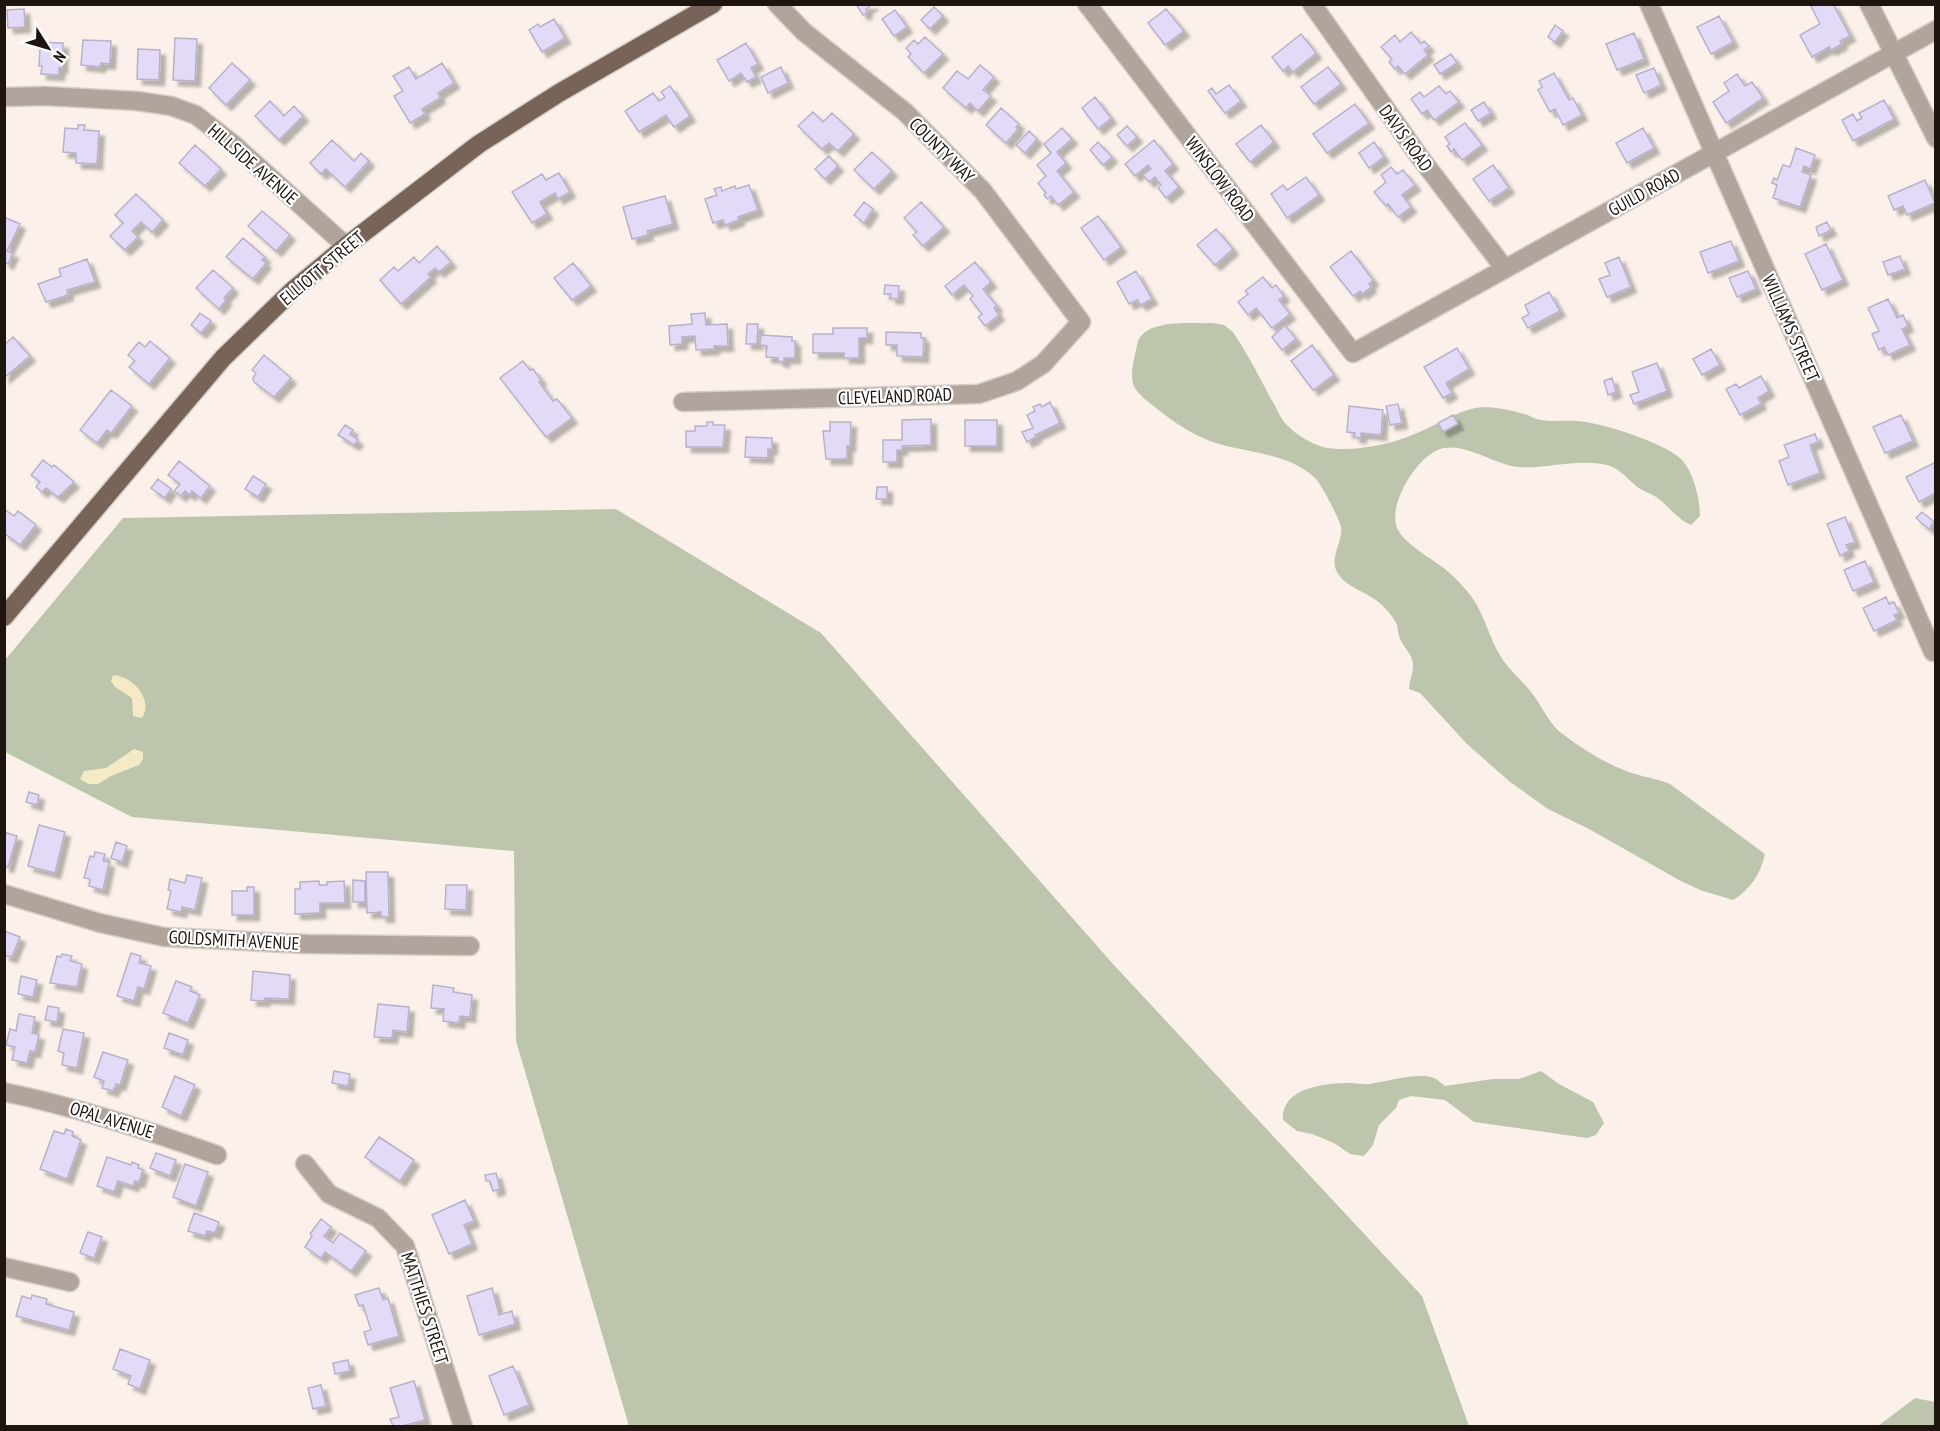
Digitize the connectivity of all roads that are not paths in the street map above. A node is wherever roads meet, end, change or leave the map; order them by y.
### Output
1 (713, 4) edge
2 (777, 4) edge
3 (1087, 4) edge
4 (1312, 4) edge
5 (1649, 4) edge
6 (1869, 4) edge
7 (1935, 30) edge
8 (1894, 53) junction
9 (4, 97) edge
10 (1935, 138) edge
11 (1714, 153) junction
12 (346, 246) junction
13 (1505, 269) junction
14 (1081, 322) joint
15 (1353, 353) joint
16 (683, 402) dead end
17 (4, 617) edge
18 (1933, 652) dead end
19 (4, 894) edge
20 (470, 946) dead end
21 (4, 1092) edge
22 (217, 1155) dead end
23 (305, 1164) dead end
24 (4, 1267) edge
25 (70, 1282) dead end
26 (463, 1426) edge

1 - 12 main road, ELLIOTT STREET
2 - 14 street, COUNTY WAY
3 - 15 street, WINSLOW ROAD
4 - 13 street, DAVIS ROAD
5 - 11 street, WILLIAMS STREET
6 - 8 street
7 - 8 street, GUILD ROAD
8 - 10 street
8 - 11 street, GUILD ROAD
9 - 12 street, HILLSIDE AVENUE
11 - 13 street, GUILD ROAD
11 - 18 street, WILLIAMS STREET
12 - 17 main road, ELLIOTT STREET
13 - 15 street, GUILD ROAD
14 - 16 street, CLEVELAND ROAD
19 - 20 street, GOLDSMITH AVENUE
21 - 22 street, OPAL AVENUE
23 - 26 street, MATTHIES STREET
24 - 25 street

